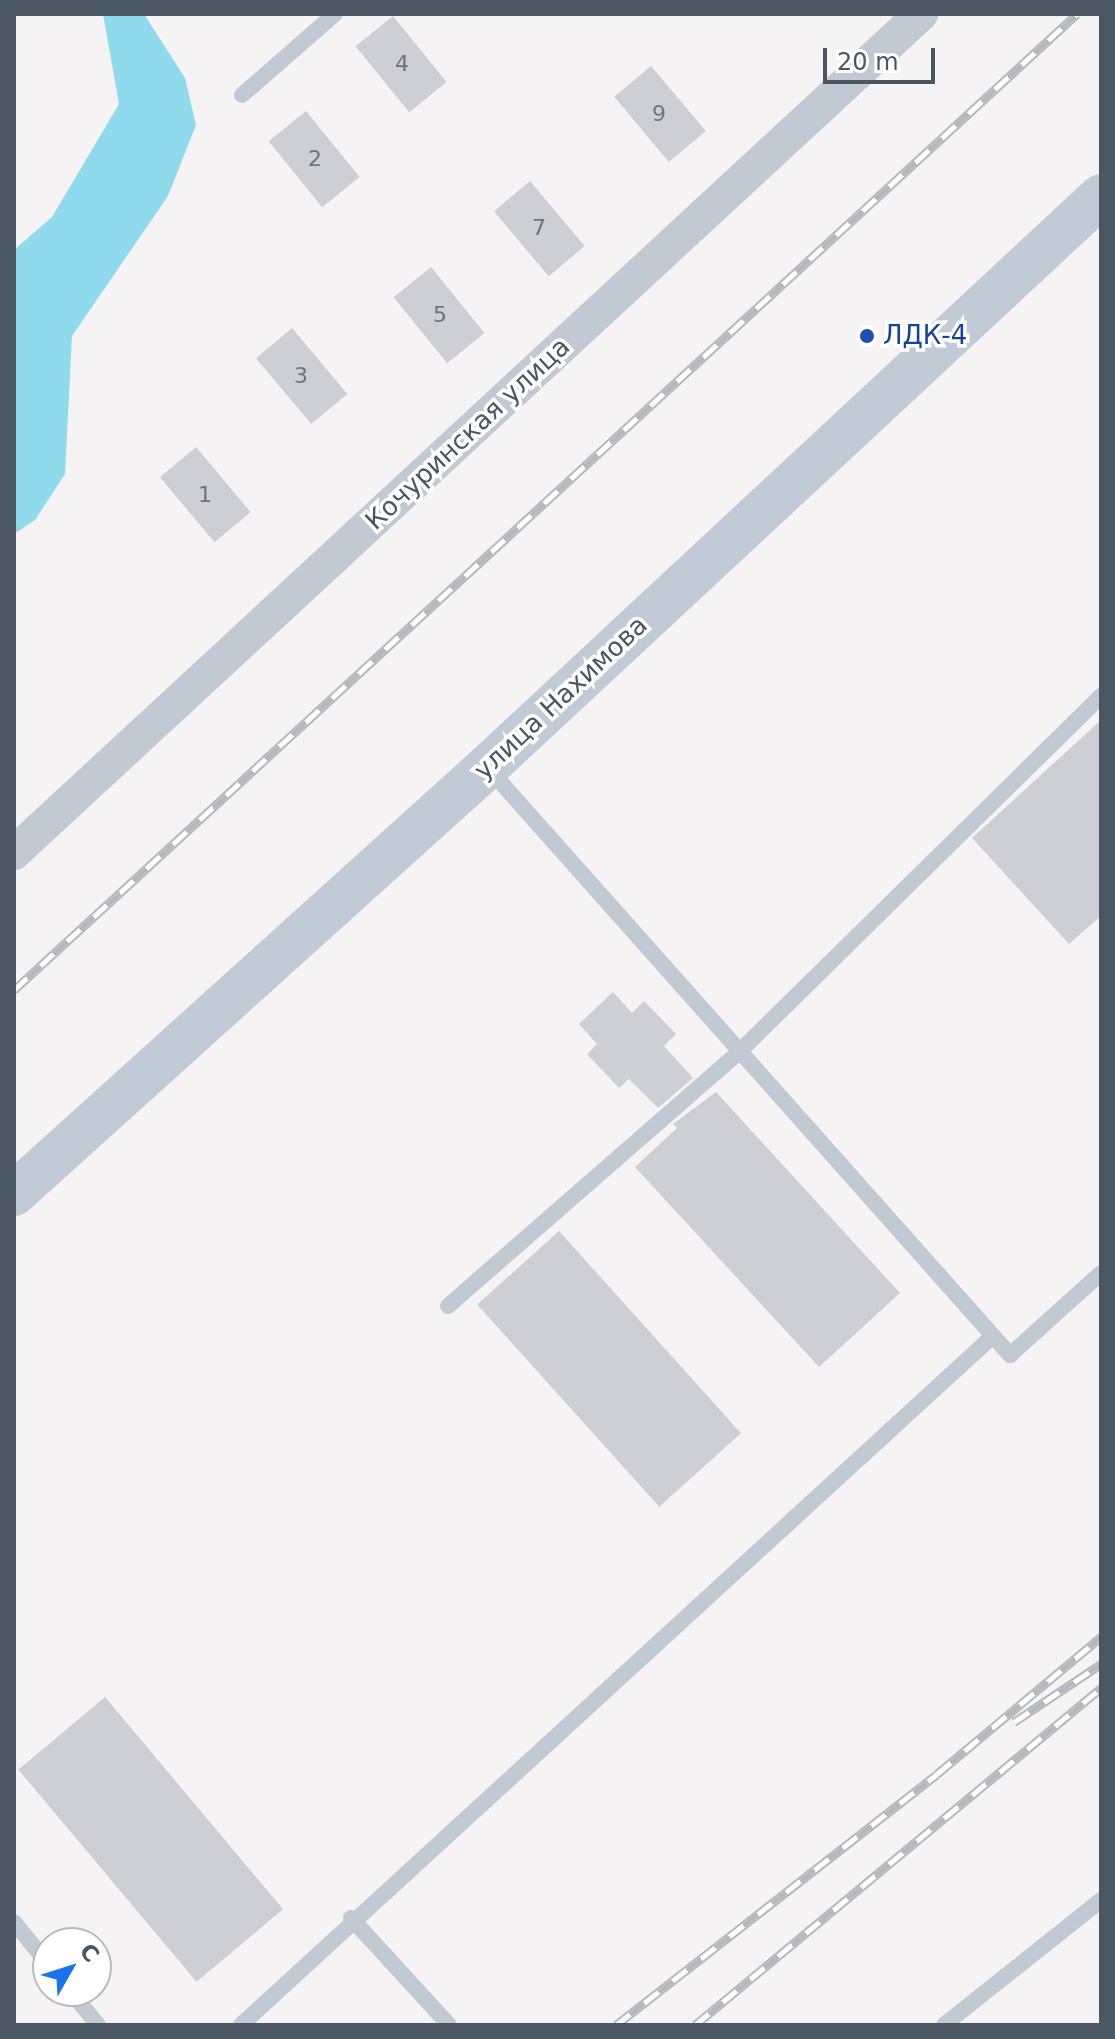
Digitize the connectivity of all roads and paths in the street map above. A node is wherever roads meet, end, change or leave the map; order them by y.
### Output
1 (335, 14) edge
2 (921, 14) edge
3 (242, 95) dead end
4 (1101, 196) edge
5 (1101, 696) edge
6 (487, 767) junction
7 (14, 853) edge
8 (739, 1052) junction
9 (14, 1194) edge
10 (1101, 1273) edge
11 (448, 1306) dead end
12 (993, 1336) junction
13 (1101, 1900) edge
14 (351, 1918) junction
15 (14, 1922) edge
16 (32, 1944) edge
17 (83, 2007) edge
18 (98, 2025) edge
19 (241, 2025) edge
20 (449, 2025) edge
21 (944, 2025) edge

1 - 3 lane
2 - 7 street, Кочуринская улица
4 - 6 main road, улица Нахимова
5 - 8 lane
6 - 8 lane
6 - 9 main road, улица Нахимова
8 - 11 lane
8 - 12 lane
10 - 12 lane
12 - 14 lane
13 - 21 lane
14 - 19 lane
14 - 20 lane
15 - 16 lane
17 - 18 lane

